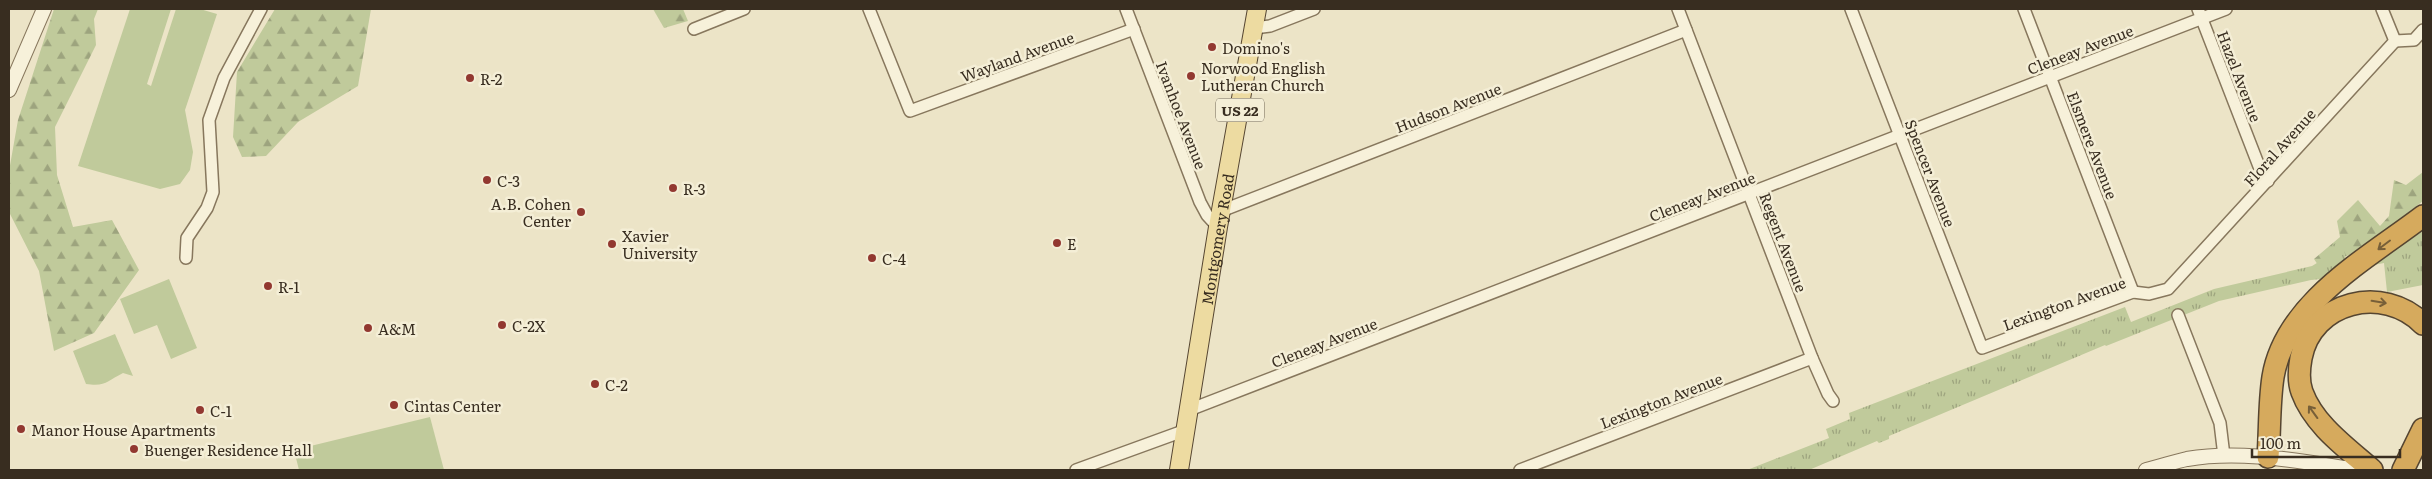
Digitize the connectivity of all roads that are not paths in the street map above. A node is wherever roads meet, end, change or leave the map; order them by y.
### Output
1 (44, 9) edge
2 (261, 9) edge
3 (744, 9) edge
4 (869, 9) edge
5 (1126, 9) edge
6 (1256, 9) edge
7 (1314, 9) edge
8 (1678, 9) edge
9 (1851, 9) edge
10 (2024, 9) edge
11 (2226, 9) edge
12 (2382, 9) edge
13 (2199, 13) edge
14 (1254, 28) junction
15 (694, 29) dead end
16 (1134, 29) junction
17 (1686, 30) junction
18 (2423, 30) edge
19 (2395, 42) junction
20 (2050, 76) junction
21 (9, 90) edge
22 (1900, 135) junction
23 (2268, 181) junction
24 (1750, 194) junction
25 (2423, 216) edge
26 (1220, 219) junction
27 (186, 258) dead end
28 (2134, 292) junction
29 (2157, 292) joint
30 (2178, 315) dead end
31 (2423, 324) edge
32 (1982, 348) joint
33 (1812, 358) junction
34 (1833, 400) dead end
35 (1189, 410) junction
36 (2423, 429) edge
37 (1186, 430) junction
38 (2224, 456) junction
39 (2268, 464) edge
40 (2289, 465) edge
41 (1076, 470) edge
42 (1179, 470) edge
43 (1520, 470) edge
44 (2146, 470) edge
45 (2358, 470) edge
46 (2372, 470) edge
47 (2403, 470) edge

1 - 21 street
2 - 27 street
3 - 15 street
4 - 16 street, Wayland Avenue
5 - 16 street, Ivanhoe Avenue
6 - 14 main road, Montgomery Road / US 22
7 - 14 street
8 - 17 street, Regent Avenue
9 - 22 street, Spencer Avenue
10 - 20 street, Elsmere Avenue
11 - 13 street, Cleneay Avenue
12 - 19 street
13 - 20 street, Cleneay Avenue
13 - 23 street, Hazel Avenue
14 - 26 main road, Montgomery Road / US 22
16 - 26 street, Ivanhoe Avenue
17 - 24 street, Regent Avenue
17 - 26 street, Hudson Avenue
18 - 19 street
19 - 23 street, Floral Avenue
20 - 22 street, Cleneay Avenue
20 - 28 street, Elsmere Avenue
22 - 24 street, Cleneay Avenue
22 - 32 street, Spencer Avenue
23 - 29 street, Floral Avenue
24 - 33 street, Regent Avenue
24 - 35 street, Cleneay Avenue
25 -> 39 highway
26 - 35 main road, Montgomery Road / US 22
28 - 29 street, Lexington Avenue
28 - 32 street, Lexington Avenue
30 - 38 street
46 -> 31 highway
33 - 34 street, Regent Avenue
33 - 43 street, Lexington Avenue
35 - 37 main road, Montgomery Road / US 22
36 - 47 highway
37 - 41 street
37 - 42 main road, Montgomery Road / US 22
38 - 39 street
38 - 44 street
39 - 40 street
40 - 45 street

